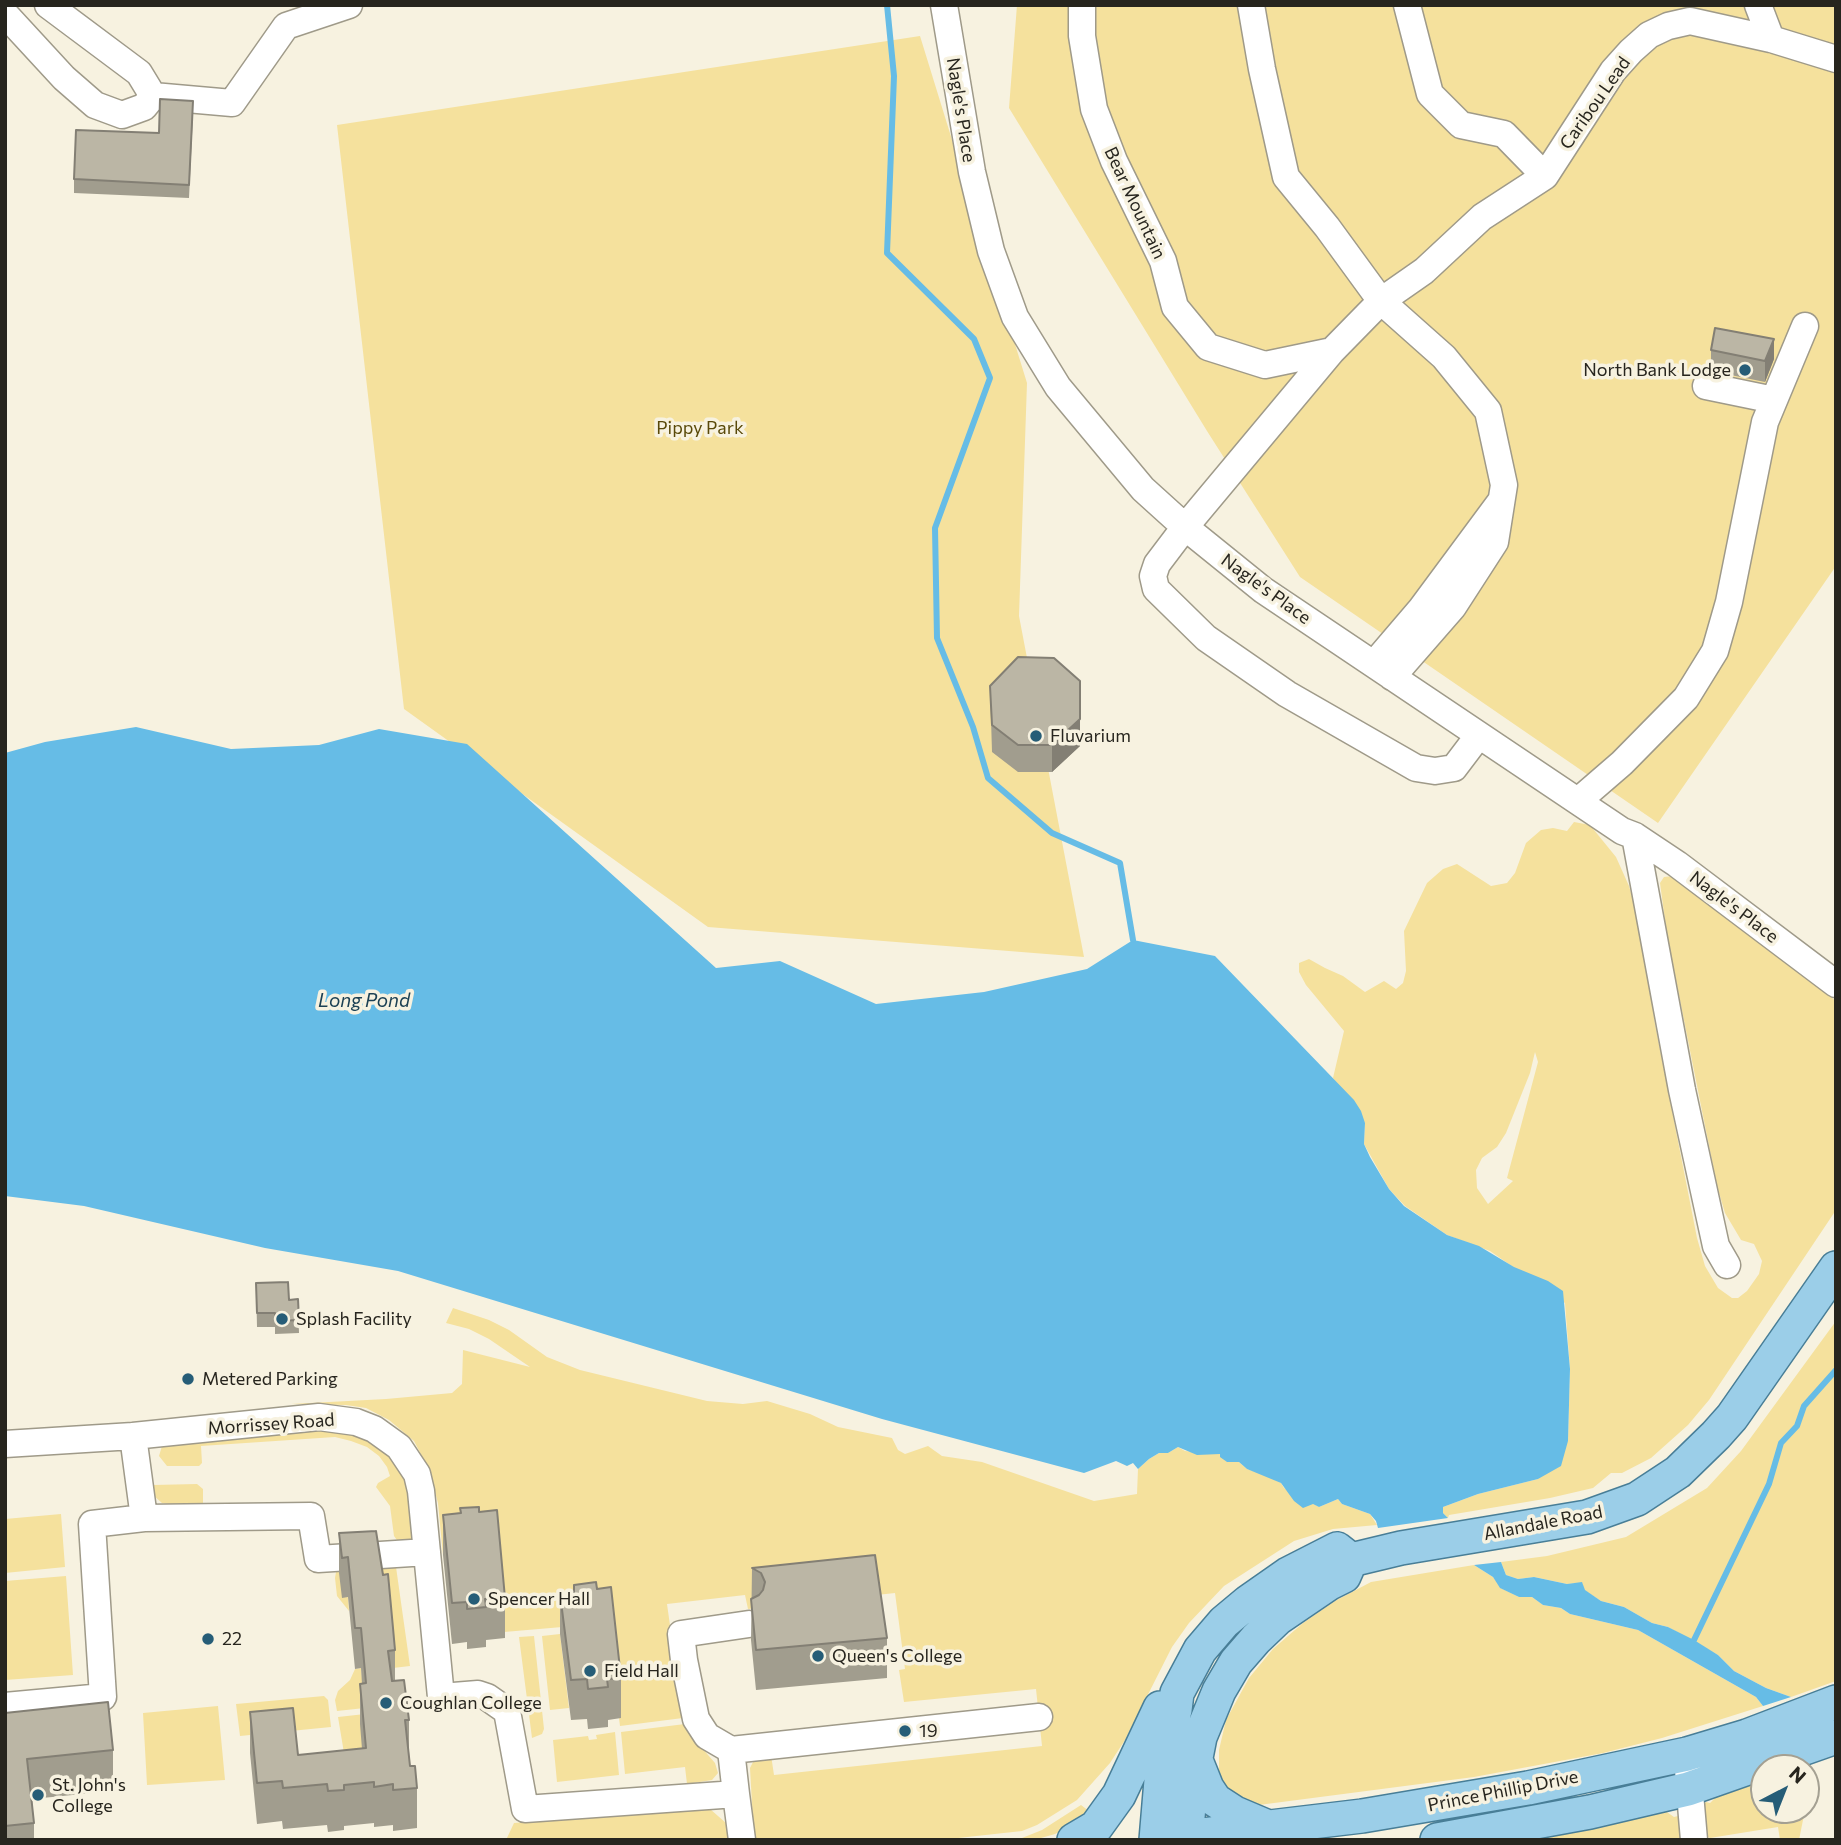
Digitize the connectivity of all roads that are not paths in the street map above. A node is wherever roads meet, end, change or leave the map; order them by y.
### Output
1 (48, 5) edge
2 (349, 5) edge
3 (944, 5) edge
4 (1082, 5) edge
5 (1251, 5) edge
6 (1407, 5) edge
7 (1758, 5) edge
8 (5, 14) edge
9 (1771, 39) junction
10 (1836, 59) edge
11 (153, 96) junction
12 (1545, 176) junction
13 (1381, 301) junction
14 (1805, 326) dead end
15 (1332, 351) junction
16 (1706, 387) dead end
17 (1774, 400) junction
18 (1185, 527) junction
19 (1383, 670) junction
20 (1479, 735) junction
21 (1578, 801) junction
22 (1635, 836) junction
23 (1836, 984) edge
24 (1727, 1265) dead end
25 (1836, 1268) edge
26 (133, 1436) junction
27 (5, 1444) edge
28 (144, 1518) junction
29 (427, 1552) junction
30 (1351, 1560) junction
31 (749, 1624) edge
32 (1177, 1693) junction
33 (5, 1706) edge
34 (1825, 1707) edge
35 (1039, 1717) dead end
36 (1836, 1737) edge
37 (731, 1750) junction
38 (1687, 1754) junction
39 (1195, 1758) junction
40 (1688, 1789) junction
41 (736, 1794) junction
42 (1271, 1828) junction
43 (1172, 1839) edge
44 (742, 1840) edge
45 (1074, 1840) edge
46 (1437, 1840) edge
47 (1694, 1840) edge

1 - 11 street
2 - 11 street
3 - 18 street, Nagle's Place
4 - 15 street, Bear Mountain
5 - 13 street
6 - 12 street
7 - 9 street
8 - 11 street
9 - 10 street, Caribou Lead
9 - 12 street, Caribou Lead
12 - 13 street, Caribou Lead
13 - 15 street, Caribou Lead
13 - 19 street
14 - 17 street
15 - 18 street, Caribou Lead
16 - 17 street
17 - 21 street
18 - 19 street, Nagle's Place
18 - 20 street, Caribou Lead
19 - 20 street, Nagle's Place
20 - 21 street, Nagle's Place
21 - 22 street, Nagle's Place
22 - 23 street, Nagle's Place
22 - 24 street
25 - 30 main road, Allandale Road
26 - 27 street, Morrissey Road
26 - 28 street
26 - 29 street, Morrissey Road
28 - 29 street
28 - 33 street
29 - 41 street, Morrissey Road
30 - 32 main road, Allandale Road
30 - 39 main road
31 - 37 street
32 - 43 main road, Allandale Road
32 - 45 main road
34 - 38 main road, Prince Phillip Drive
35 - 37 street
36 - 40 main road, Prince Phillip Drive
37 - 41 street
38 - 40 street
38 - 42 main road, Prince Phillip Drive
39 - 42 main road
39 - 43 main road
40 - 46 main road, Prince Phillip Drive
40 - 47 street
41 - 44 street
42 - 43 main road, Prince Phillip Drive

